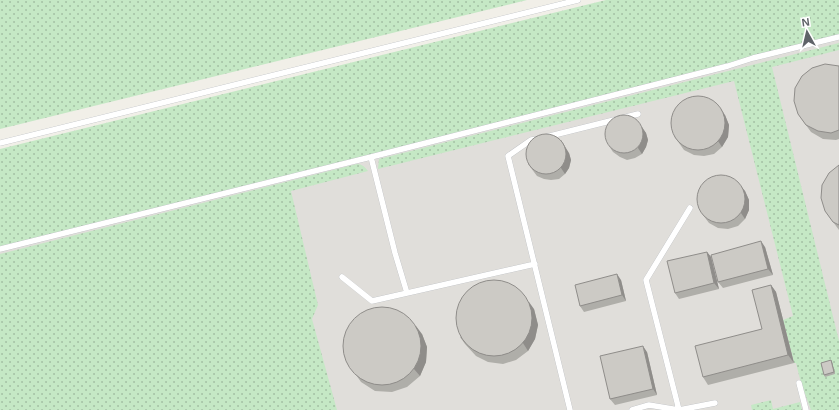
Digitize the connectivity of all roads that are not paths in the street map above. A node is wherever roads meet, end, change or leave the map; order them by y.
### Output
1 (578, 0) edge
2 (839, 37) edge
3 (638, 114) dead end
4 (0, 143) edge
5 (371, 157) junction
6 (690, 208) dead end
7 (0, 249) edge
8 (535, 264) junction
9 (342, 277) dead end
10 (407, 293) junction
11 (799, 383) dead end
12 (715, 403) dead end
13 (570, 410) edge
14 (632, 410) edge
15 (679, 410) edge
16 (806, 410) edge

1 - 4 lane
2 - 5 lane
3 - 8 lane
5 - 7 lane
5 - 10 lane
6 - 15 lane
8 - 10 lane
8 - 13 lane
9 - 10 lane
11 - 16 lane
12 - 15 lane
14 - 15 lane

